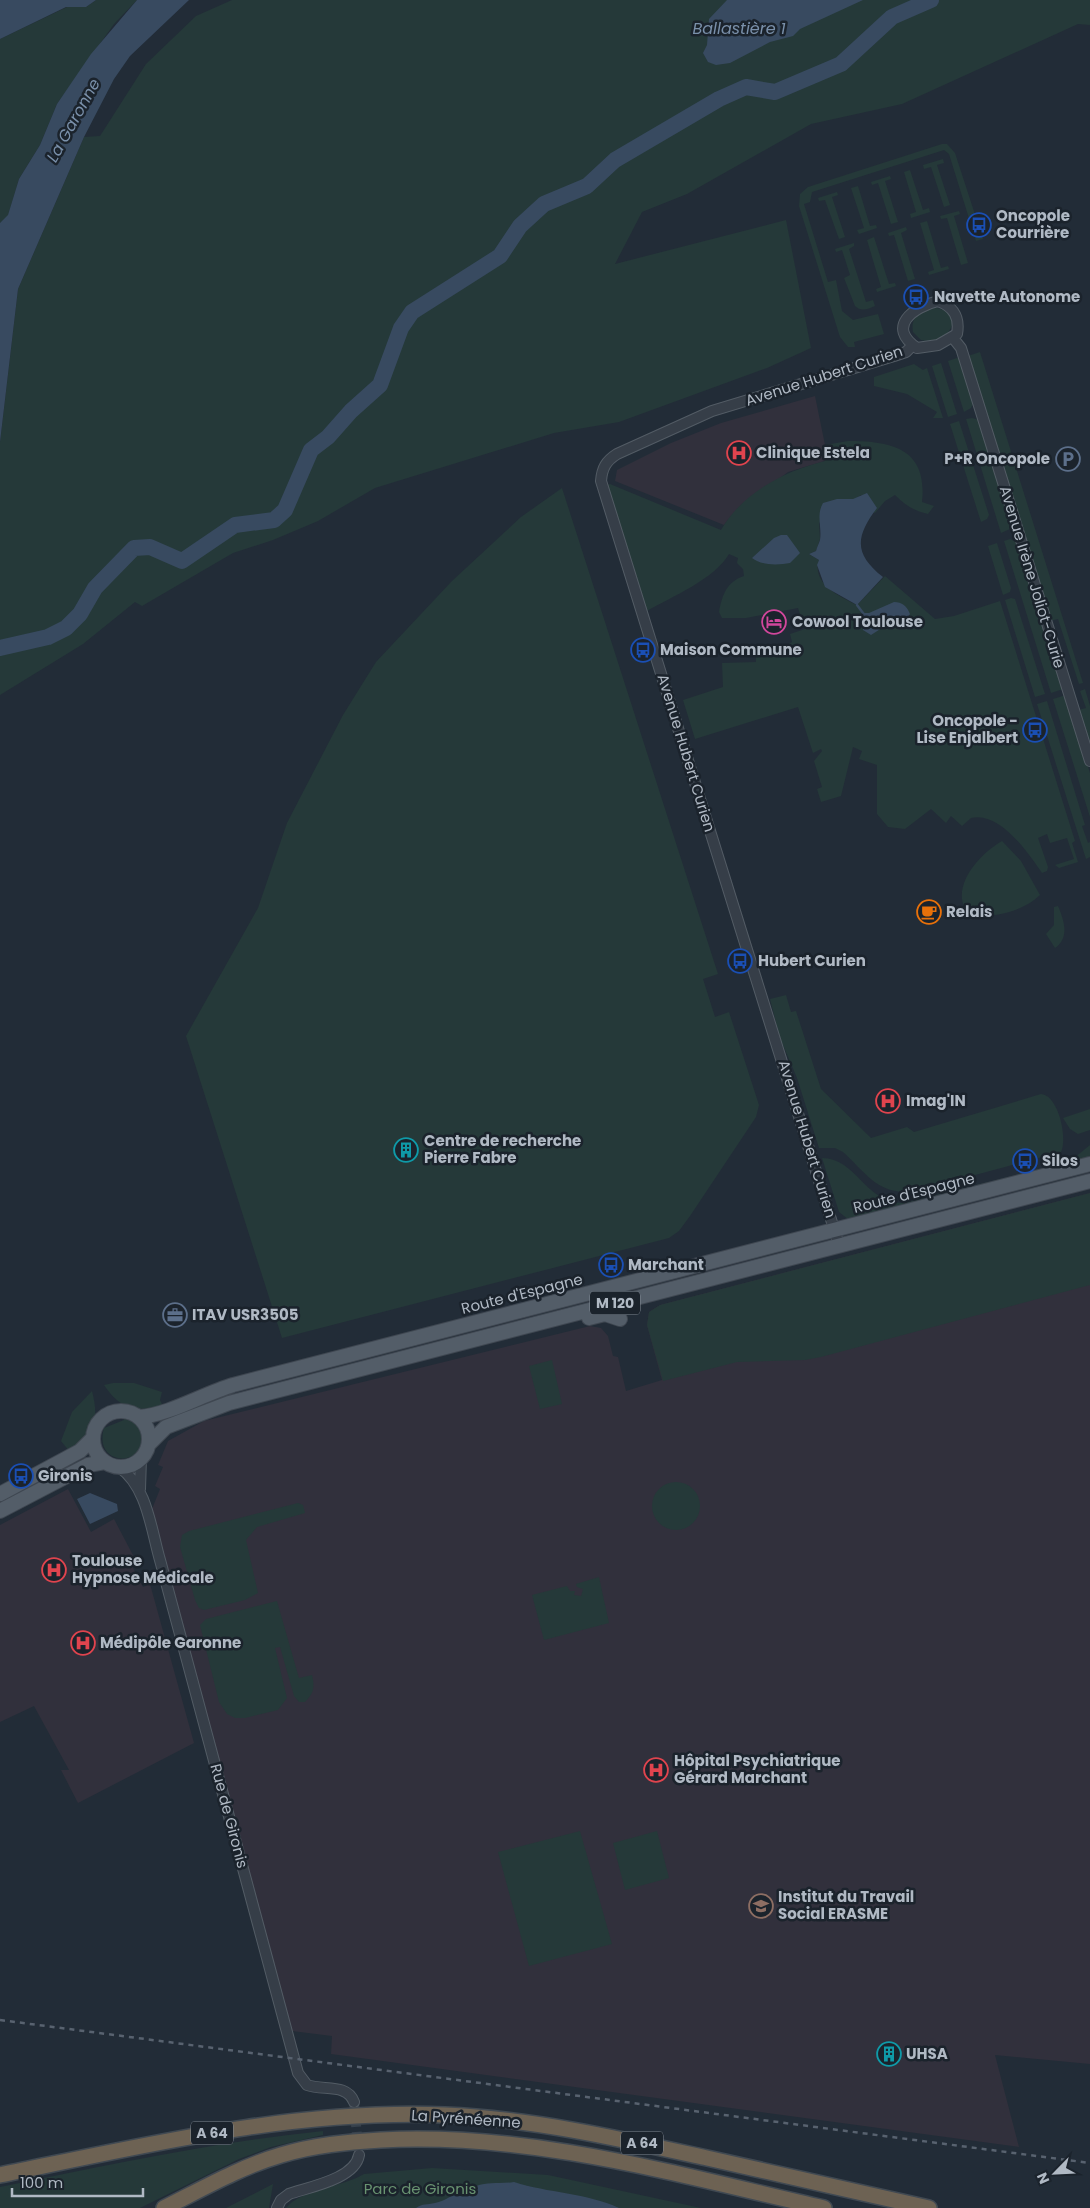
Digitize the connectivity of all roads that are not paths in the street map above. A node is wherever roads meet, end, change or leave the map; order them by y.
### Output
1 (953, 338) junction
2 (913, 345) junction
3 (1090, 761) edge
4 (1090, 1164) edge
5 (1090, 1181) edge
6 (835, 1230) junction
7 (840, 1245) junction
8 (620, 1319) dead end
9 (527, 1326) junction
10 (140, 1417) junction
11 (94, 1438) junction
12 (149, 1444) junction
13 (142, 1458) junction
14 (105, 1462) junction
15 (119, 1467) junction
16 (140, 1492) junction
17 (0, 1494) edge
18 (0, 1511) edge
19 (354, 2102) dead end
20 (359, 2155) tunnel mouth
21 (0, 2175) edge
22 (164, 2208) edge
23 (277, 2208) edge
24 (824, 2208) edge
25 (929, 2208) edge

1 - 2 street
1 - 2 street
1 - 3 street, Avenue Irène Joliot-Curie
2 - 6 street, Avenue Hubert Curien
4 - 6 main road, Route d'Espagne / M 120
5 - 7 main road, Route d'Espagne / M 120
6 - 7 street, Avenue Hubert Curien
6 - 10 main road, Route d'Espagne / M 120
7 - 9 main road, Route d'Espagne / M 120
8 - 9 main road
9 - 12 main road, Route d'Espagne / M 120
10 - 11 main road
10 - 12 main road
11 - 14 main road
11 - 17 main road
12 - 13 main road
13 - 15 main road
13 - 16 street, Rue de Gironis
14 - 15 main road
14 - 18 main road
15 - 16 street, Rue de Gironis
16 - 19 street, Rue de Gironis
20 - 23 street
21 - 25 highway, La Pyrénéenne / A 64
22 - 24 highway, La Pyrénéenne / A 64

